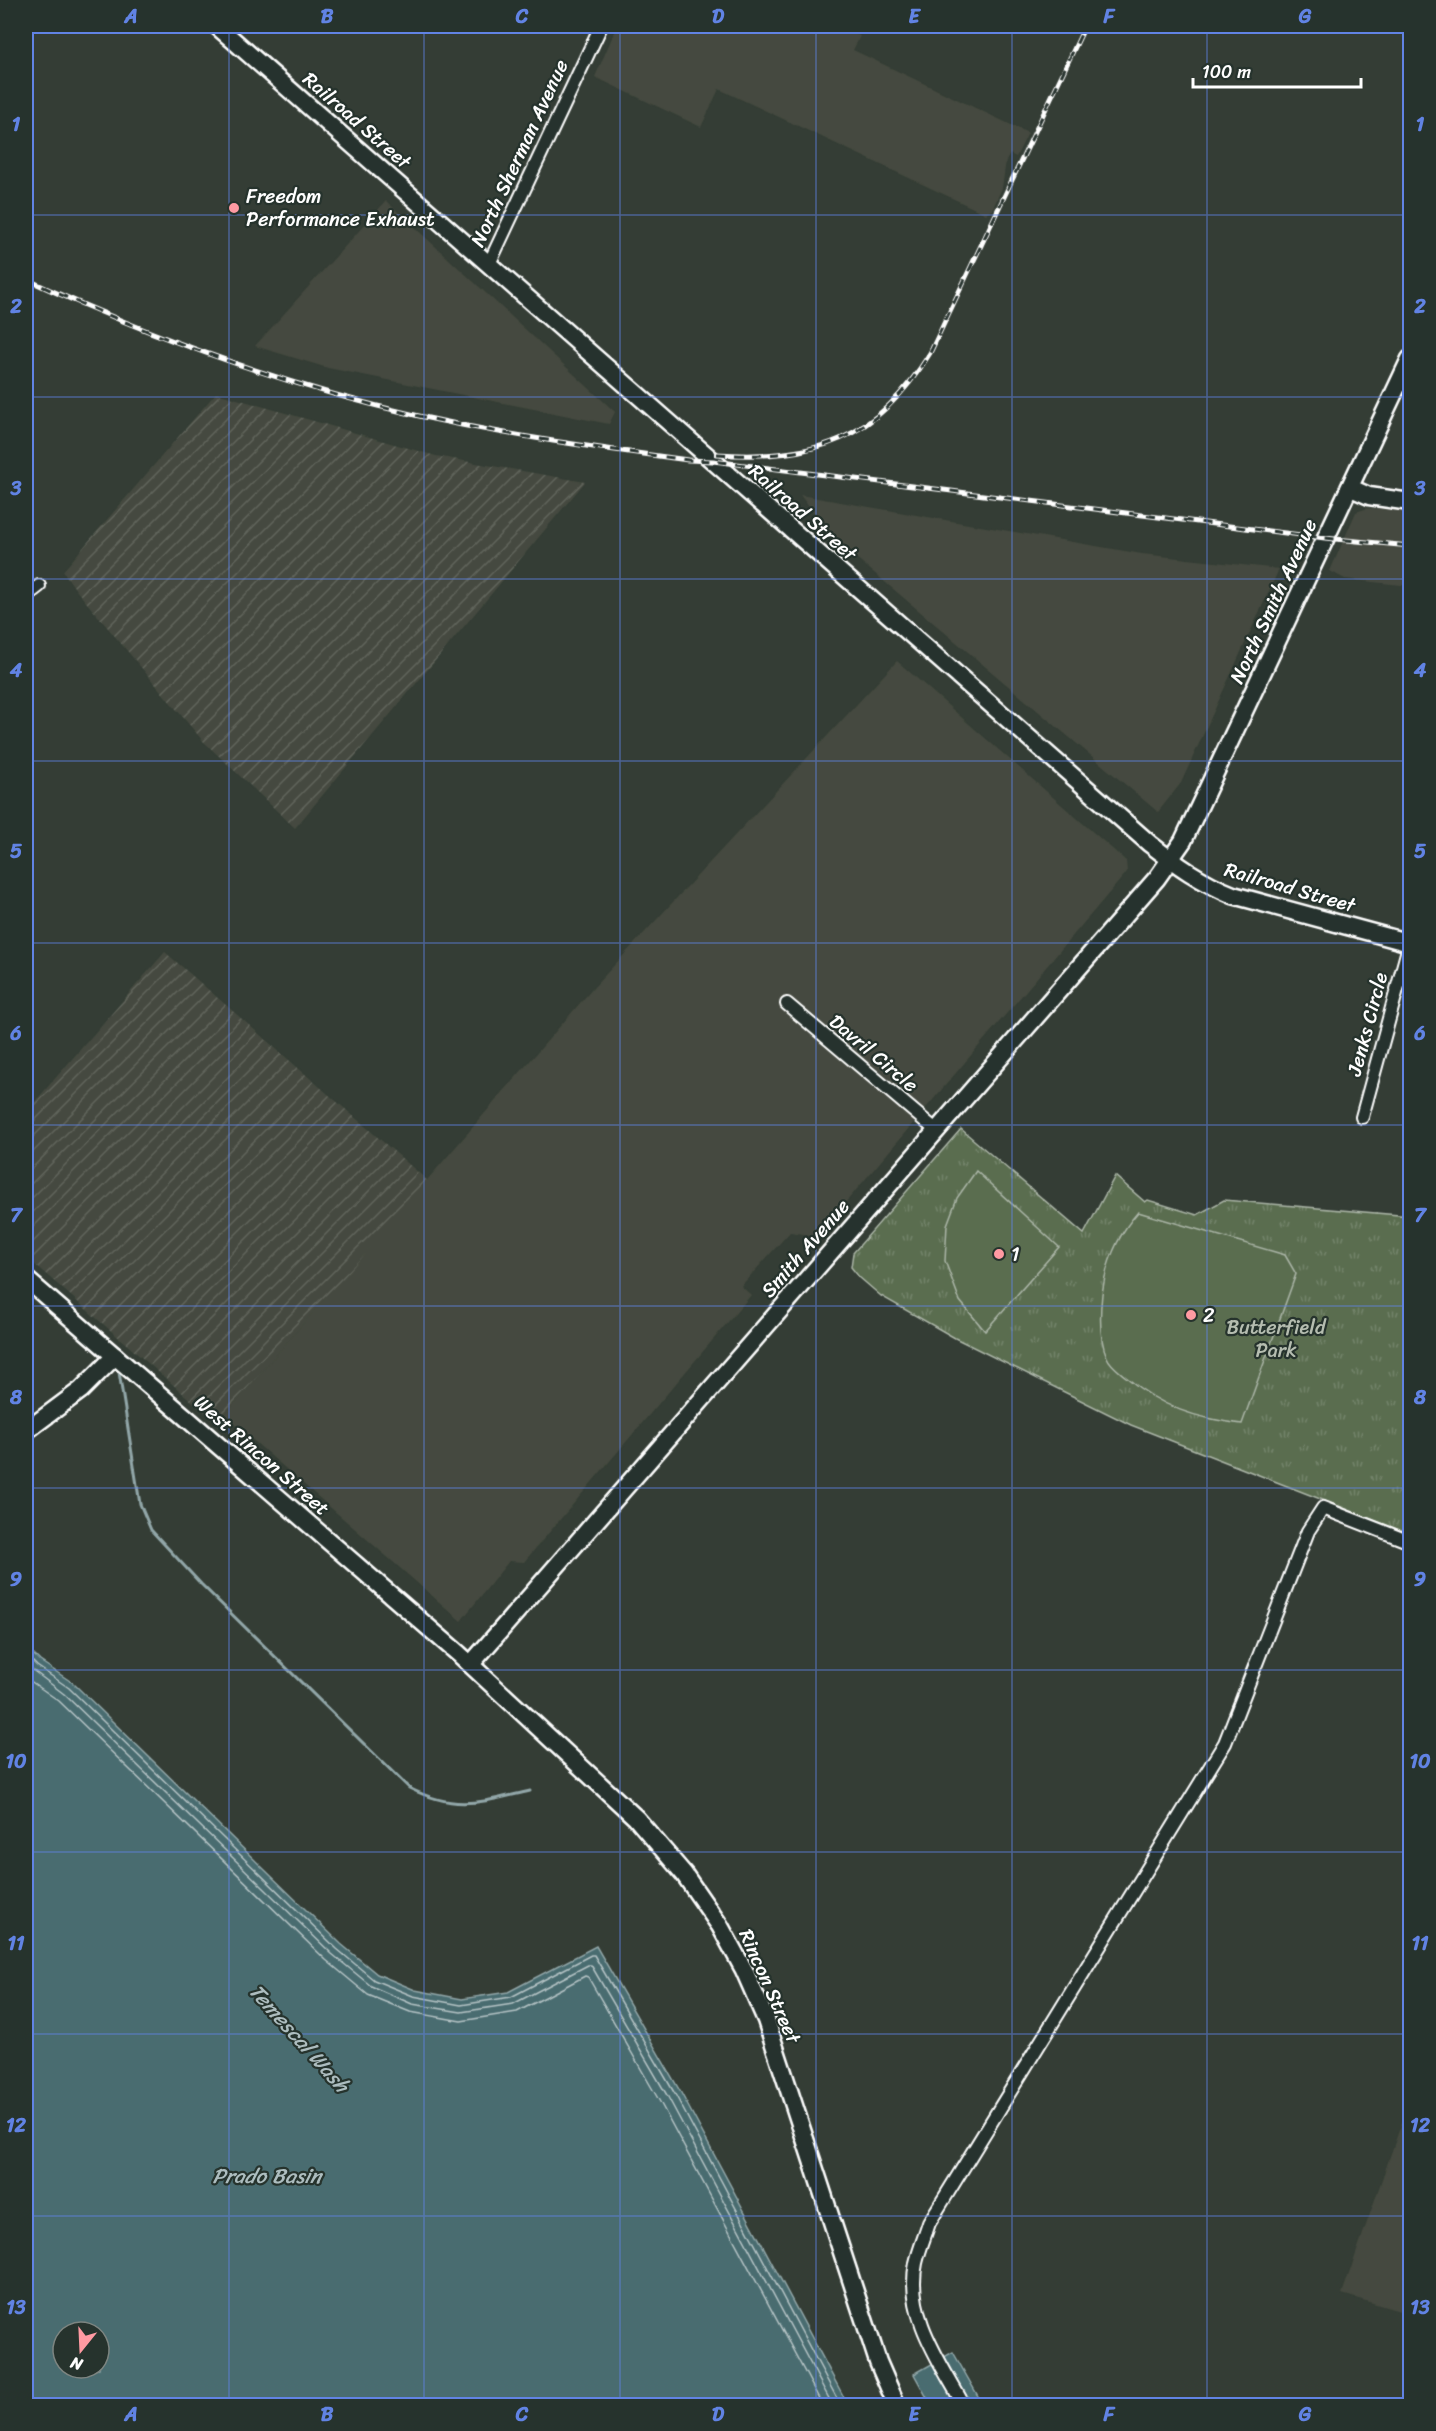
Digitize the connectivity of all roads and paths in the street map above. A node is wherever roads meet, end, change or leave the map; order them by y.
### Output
1 (217, 26) edge
2 (601, 26) edge
3 (489, 264) junction
4 (1410, 359) edge
5 (1351, 488) junction
6 (1410, 502) edge
7 (39, 586) dead end
8 (26, 596) edge
9 (1170, 860) junction
10 (1410, 942) edge
11 (787, 1004) dead end
12 (1362, 1117) dead end
13 (937, 1131) junction
14 (26, 1279) edge
15 (115, 1356) junction
16 (26, 1431) edge
17 (1410, 1542) edge
18 (471, 1665) junction
19 (897, 2406) edge
20 (964, 2406) edge

1 - 3 main road, Railroad Street
2 - 3 street, North Sherman Avenue
3 - 9 main road, Railroad Street
4 - 5 main road, North Smith Avenue
5 - 6 main road
5 - 9 main road, North Smith Avenue
7 - 8 street
9 - 10 main road, Railroad Street
9 - 13 main road, Smith Avenue
10 - 12 street, Jenks Circle
11 - 13 street, Davril Circle
13 - 18 main road, Smith Avenue
14 - 15 main road, West Rincon Street
15 - 16 main road
15 - 18 main road, West Rincon Street
17 - 20 street
18 - 19 main road, Rincon Street

